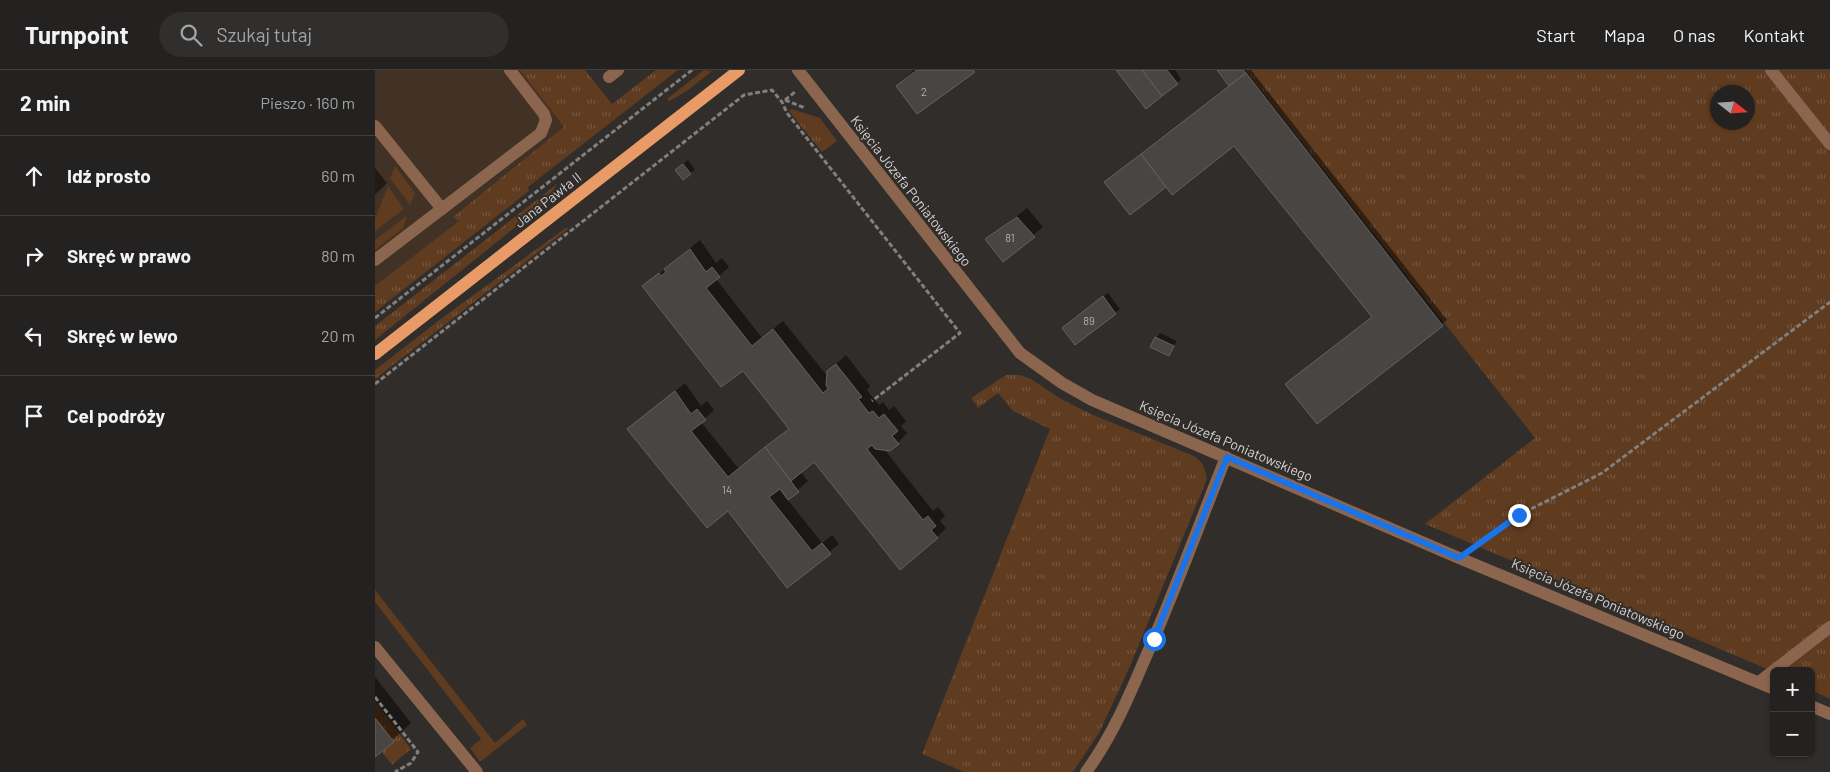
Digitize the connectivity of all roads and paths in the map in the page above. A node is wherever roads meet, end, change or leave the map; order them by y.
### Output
1 (510, 70) edge
2 (692, 70) edge
3 (739, 70) edge
4 (798, 70) edge
5 (1771, 70) edge
6 (798, 90) dead end
7 (782, 102) junction
8 (375, 126) edge
9 (1830, 144) edge
10 (442, 209) junction
11 (375, 260) edge
12 (1830, 302) edge
13 (375, 318) edge
14 (375, 354) edge
15 (375, 384) edge
16 (872, 401) dead end
17 (1227, 457) junction
18 (1459, 558) junction
19 (1830, 627) edge
20 (375, 647) edge
21 (1759, 682) junction
22 (1770, 687) edge
23 (375, 697) edge
24 (1815, 708) edge
25 (1830, 714) edge
26 (395, 772) edge
27 (477, 772) edge
28 (1086, 772) edge

1 - 10 street
2 - 13 path
3 - 14 main road, Jana Pawła II
4 - 17 street, Księcia Józefa Poniatowskiego
5 - 9 street
6 - 7 path
7 - 15 path
7 - 16 path
8 - 10 street
10 - 11 street
12 - 18 path
17 - 18 street, Księcia Józefa Poniatowskiego
17 - 28 street
18 - 21 street, Księcia Józefa Poniatowskiego
19 - 21 street
20 - 27 street
21 - 22 street, Księcia Józefa Poniatowskiego
23 - 26 path
24 - 25 street

